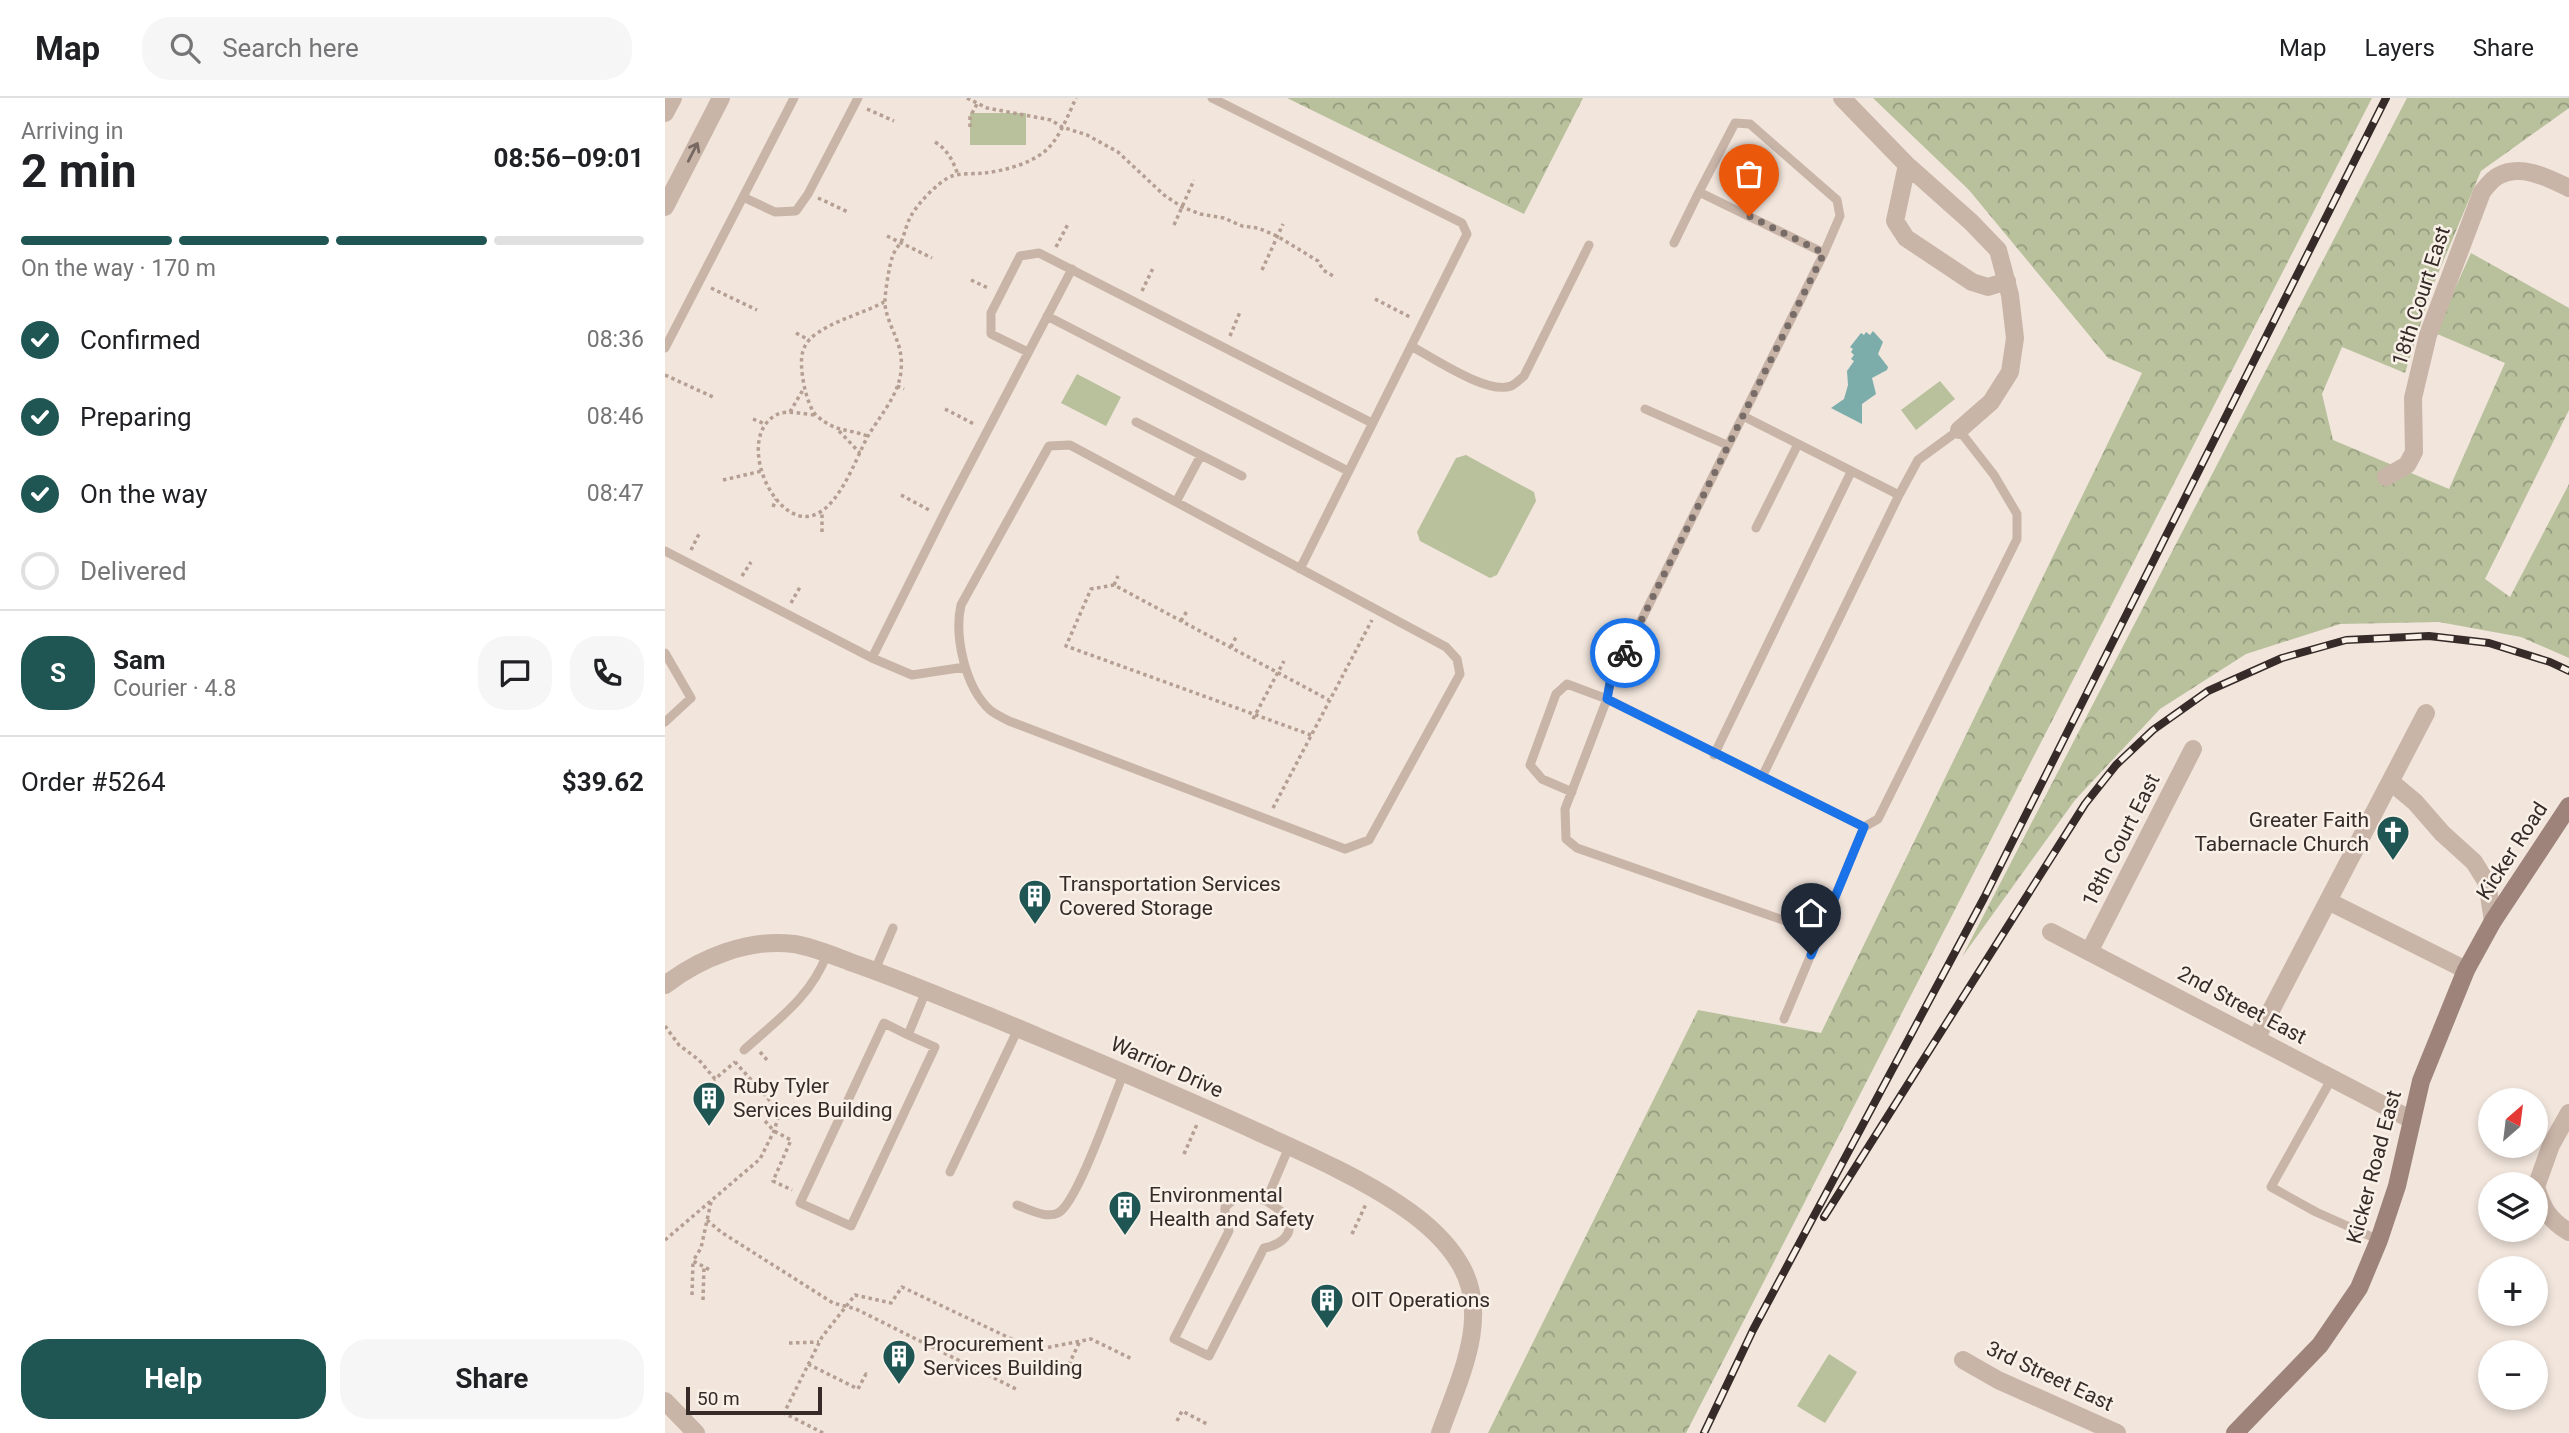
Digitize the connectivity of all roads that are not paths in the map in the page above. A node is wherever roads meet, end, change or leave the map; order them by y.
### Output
1 (673, 98) edge
2 (722, 98) edge
3 (794, 98) edge
4 (1212, 98) edge
5 (1842, 98) edge
6 (857, 101) edge
7 (665, 113) edge
8 (1907, 165) junction
9 (2569, 188) edge
10 (1699, 192) junction
11 (743, 197) junction
12 (665, 207) edge
13 (1674, 243) dead end
14 (1589, 245) dead end
15 (1824, 253) junction
16 (1072, 269) junction
17 (2007, 281) junction
18 (1047, 316) junction
19 (1411, 346) junction
20 (665, 348) edge
21 (1028, 352) junction
22 (1645, 409) dead end
23 (1743, 416) junction
24 (1136, 422) dead end
25 (1372, 423) junction
26 (1959, 430) junction
27 (1798, 444) junction
28 (1727, 446) junction
29 (1201, 455) junction
30 (1348, 471) junction
31 (1851, 472) junction
32 (1242, 476) dead end
33 (2386, 477) dead end
34 (1899, 495) junction
35 (1176, 502) junction
36 (1756, 528) dead end
37 (665, 551) edge
38 (1300, 569) junction
39 (665, 653) edge
40 (872, 658) junction
41 (965, 667) junction
42 (1607, 699) junction
43 (2426, 713) dead end
44 (665, 722) edge
45 (2193, 749) dead end
46 (1714, 755) junction
47 (1762, 777) junction
48 (2391, 782) junction
49 (1571, 792) junction
50 (2569, 806) edge
51 (1864, 827) junction
52 (2328, 901) junction
53 (2493, 921) junction
54 (893, 928) dead end
55 (2051, 932) dead end
56 (1821, 933) junction
57 (2089, 952) junction
58 (827, 954) junction
59 (875, 970) junction
60 (2466, 970) junction
61 (665, 985) edge
62 (926, 991) junction
63 (1784, 1019) dead end
64 (1019, 1029) junction
65 (908, 1035) junction
66 (2256, 1039) junction
67 (744, 1050) road end
68 (1124, 1072) junction
69 (2332, 1078) junction
70 (2569, 1113) edge
71 (2412, 1120) junction
72 (1289, 1147) junction
73 (950, 1172) dead end
74 (2541, 1172) edge
75 (1266, 1201) junction
76 (1017, 1205) dead end
77 (2548, 1214) edge
78 (2569, 1232) edge
79 (2379, 1240) junction
80 (1963, 1360) dead end
81 (665, 1401) edge
82 (696, 1433) edge
83 (1440, 1433) edge
84 (2117, 1433) edge
85 (2235, 1433) edge

1 - 7 street
12 -> 2 street
3 - 11 lane
4 - 19 lane
5 - 8 street
6 - 11 lane
8 - 17 street
8 - 17 street
9 - 33 street, 18th Court East
10 - 13 lane
10 - 15 lane
10 - 15 lane
11 - 20 lane
14 - 19 lane
15 - 23 lane
16 - 18 lane
16 - 21 lane
16 - 25 lane
17 - 26 street
18 - 21 lane
18 - 30 lane
19 - 25 lane
21 - 40 lane
22 - 28 lane
23 - 27 lane
23 - 28 lane
24 - 29 lane
25 - 30 lane
26 - 34 lane
26 - 51 lane
27 - 31 lane
27 - 36 lane
28 - 42 lane
29 - 32 lane
29 - 35 lane
30 - 38 lane
31 - 34 lane
31 - 46 lane
34 - 47 lane
35 - 38 lane
35 - 41 lane
37 - 40 lane
38 - 41 lane
39 - 44 lane
40 - 41 lane
42 - 46 lane
42 - 49 lane
42 - 49 lane
43 - 48 street
45 - 57 street, 18th Court East
46 - 47 lane
47 - 51 lane
48 - 52 street
48 - 53 street
49 - 56 lane
50 - 53 main road, Kicker Road
51 - 56 lane
52 - 60 street
52 - 66 street
53 - 60 main road, Kicker Road East
54 - 59 lane
55 - 57 street, 2nd Street East
56 - 63 lane
57 - 66 street, 2nd Street East
58 - 59 street, Warrior Drive
58 - 61 street, Warrior Drive
58 - 67 lane
59 - 62 street, Warrior Drive
60 - 71 main road, Kicker Road East
62 - 64 street, Warrior Drive
62 - 65 lane
64 - 68 street, Warrior Drive
64 - 73 lane
65 - 65 lane
66 - 69 street, 2nd Street East
68 - 72 street, Warrior Drive
68 - 76 lane
69 - 71 street, 2nd Street East
69 - 79 lane
70 - 74 street
71 - 79 main road, Kicker Road East
72 - 75 lane
72 - 83 street, Warrior Drive
75 - 75 lane
77 - 78 street
79 - 85 main road, Kicker Road East
80 - 84 street, 3rd Street East
81 - 82 street

